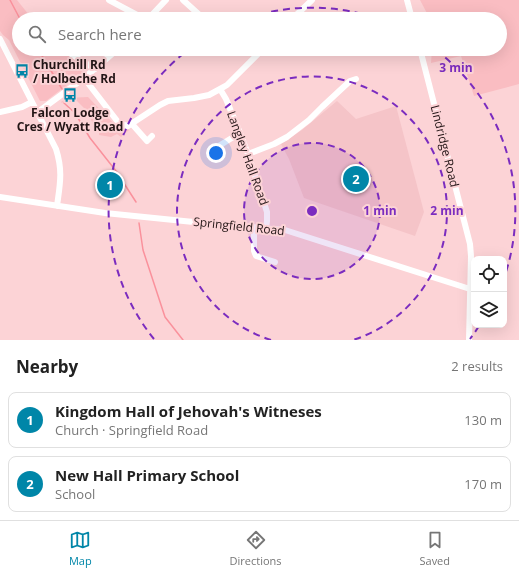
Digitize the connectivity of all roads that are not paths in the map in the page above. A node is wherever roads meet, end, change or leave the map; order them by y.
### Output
1 (109, 0) edge
2 (166, 0) edge
3 (183, 0) edge
4 (312, 0) edge
5 (408, 0) edge
6 (132, 12) edge
7 (155, 12) edge
8 (196, 12) edge
9 (299, 12) edge
10 (411, 12) edge
11 (0, 39) edge
12 (74, 56) edge
13 (110, 56) edge
14 (256, 56) edge
15 (422, 56) edge
16 (95, 69) junction
17 (84, 78) junction
18 (356, 79) dead end
19 (220, 89) junction
20 (32, 102) junction
21 (0, 112) edge
22 (38, 112) junction
23 (132, 124) junction
24 (240, 133) junction
25 (152, 136) dead end
26 (248, 154) junction
27 (217, 159) dead end
28 (0, 197) edge
29 (57, 206) junction
30 (254, 227) junction
31 (266, 228) junction
32 (275, 262) dead end
33 (470, 290) junction
34 (468, 340) edge

1 - 6 street
2 - 7 street
3 - 8 street
4 - 9 street
5 - 10 street
11 - 20 street
12 - 16 street
13 - 16 street
14 - 19 street
15 - 33 street, Lindridge Road
16 - 17 street
17 - 22 street
17 - 23 street
18 - 26 street
19 - 23 street
19 - 24 street, Langley Hall Road
20 - 21 street
20 - 22 street
22 - 29 street
23 - 25 street
24 - 26 street, Langley Hall Road
24 - 27 street
26 - 31 street, Langley Hall Road
28 - 29 street, Springfield Road
29 - 30 street, Springfield Road
30 - 31 street, Springfield Road
30 - 32 street
31 - 33 street, Springfield Road
33 - 34 street, Lindridge Road

